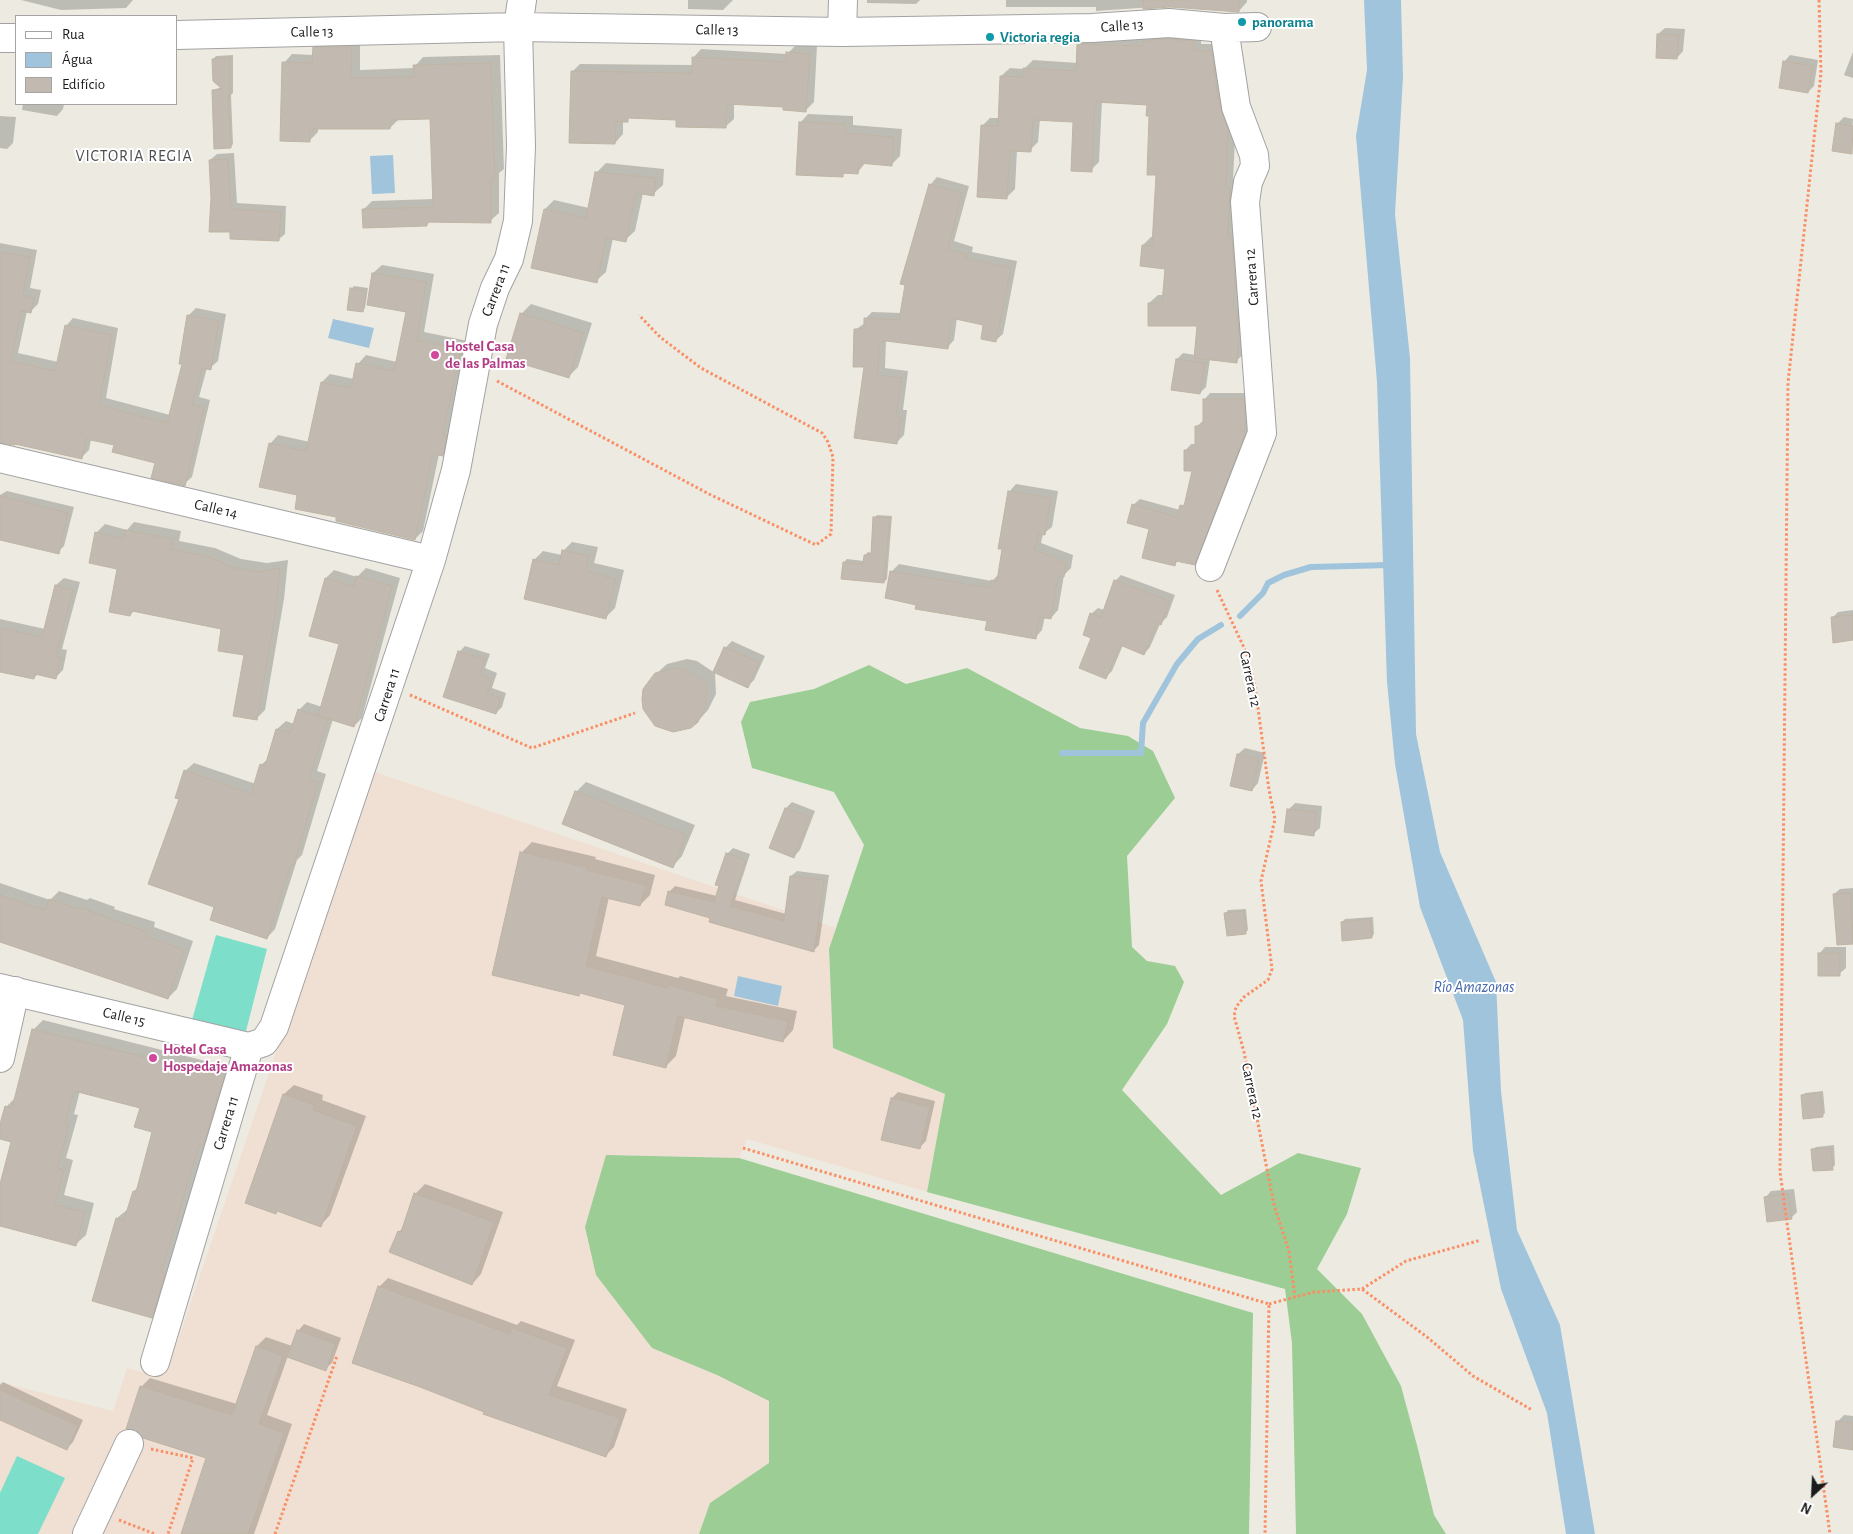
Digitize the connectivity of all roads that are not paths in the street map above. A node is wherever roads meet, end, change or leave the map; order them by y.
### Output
1 (522, 0) edge
2 (843, 0) edge
3 (1258, 27) dead end
4 (518, 28) junction
5 (1224, 28) junction
6 (842, 32) junction
7 (178, 34) edge
8 (0, 38) edge
9 (15, 38) edge
10 (0, 458) edge
11 (431, 560) junction
12 (1210, 567) road end
13 (8, 990) edge
14 (249, 1047) junction
15 (0, 1058) edge
16 (156, 1362) dead end
17 (129, 1444) road end
18 (93, 1523) edge

1 - 4 street, Carrera 11
2 - 6 street
3 - 5 street, Calle 13
4 - 6 street, Calle 13
4 - 7 street, Calle 13
4 - 11 street, Carrera 11
5 - 6 street, Calle 13
5 - 12 street, Carrera 12
8 - 9 street
10 - 11 street, Calle 14
11 - 14 street, Carrera 11
13 - 14 street, Calle 15
13 - 15 street
14 - 16 street, Carrera 11
17 - 18 street

